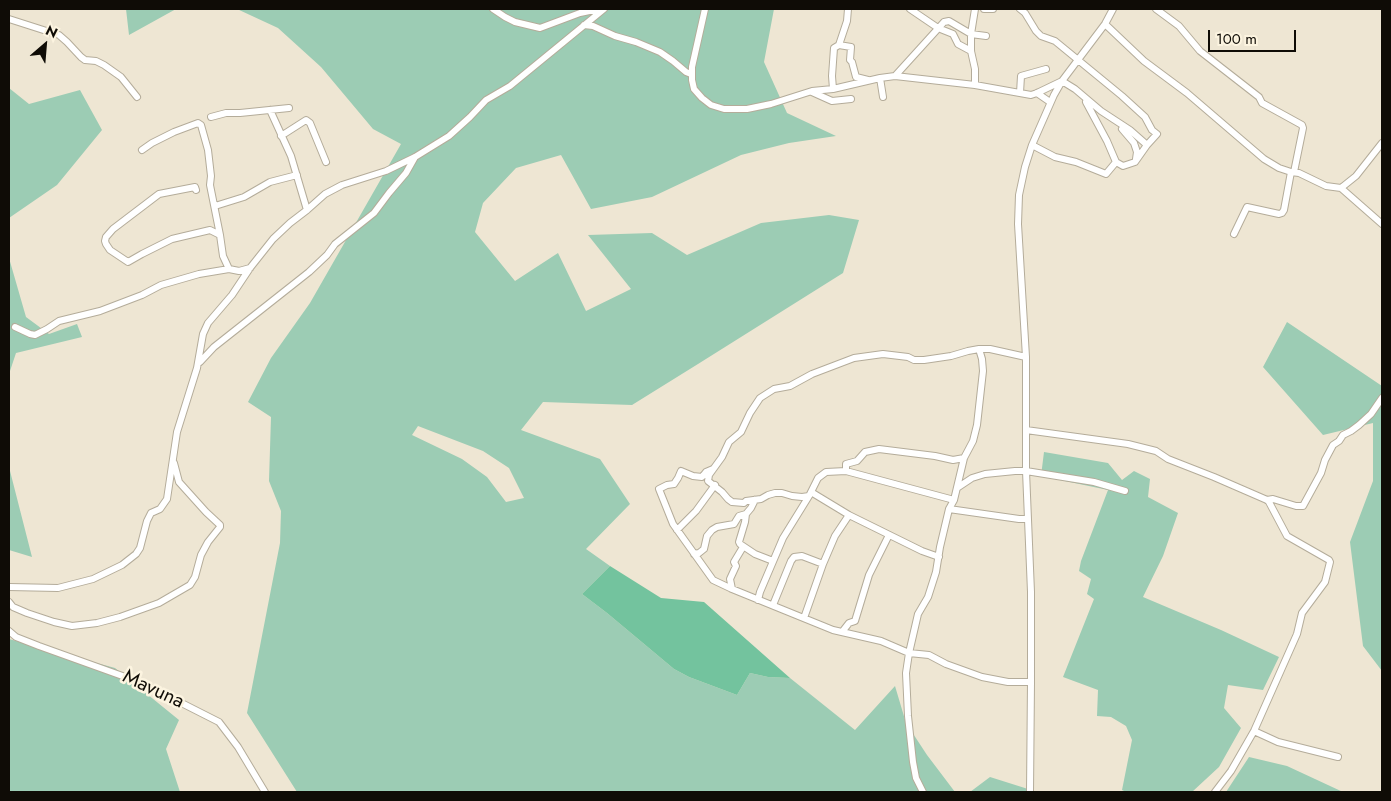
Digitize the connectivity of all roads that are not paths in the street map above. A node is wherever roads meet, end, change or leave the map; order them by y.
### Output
1 (493, 9) edge
2 (599, 9) edge
3 (604, 9) edge
4 (705, 9) edge
5 (848, 9) edge
6 (910, 9) edge
7 (975, 9) edge
8 (984, 9) edge
9 (993, 9) edge
10 (1020, 9) edge
11 (1112, 9) edge
12 (1156, 9) edge
13 (9, 19) edge
14 (1105, 24) junction
15 (584, 25) junction
16 (938, 28) junction
17 (971, 34) junction
18 (986, 36) dead end
19 (839, 45) junction
20 (971, 52) junction
21 (1078, 61) junction
22 (1046, 69) dead end
23 (691, 74) junction
24 (895, 76) junction
25 (880, 78) junction
26 (870, 80) junction
27 (1062, 81) junction
28 (975, 85) junction
29 (833, 89) junction
30 (812, 91) junction
31 (1020, 93) junction
32 (1037, 93) junction
33 (882, 96) dead end
34 (137, 97) dead end
35 (851, 98) dead end
36 (1085, 98) junction
37 (1050, 102) junction
38 (289, 108) dead end
39 (270, 110) junction
40 (211, 117) dead end
41 (1113, 119) junction
42 (281, 136) junction
43 (1382, 143) edge
44 (1147, 144) junction
45 (1032, 145) junction
46 (142, 150) dead end
47 (415, 157) junction
48 (326, 162) dead end
49 (1116, 162) junction
50 (1135, 162) junction
51 (1293, 172) junction
52 (297, 175) junction
53 (1341, 188) junction
54 (196, 190) dead end
55 (215, 206) junction
56 (307, 210) junction
57 (1382, 224) edge
58 (1234, 234) dead end
59 (220, 235) junction
60 (250, 268) junction
61 (228, 269) junction
62 (15, 327) dead end
63 (979, 349) junction
64 (1026, 357) junction
65 (197, 368) junction
66 (1382, 398) edge
67 (1026, 430) junction
68 (964, 458) junction
69 (172, 459) junction
70 (716, 467) junction
71 (846, 471) junction
72 (1026, 471) junction
73 (715, 485) junction
74 (958, 488) junction
75 (1124, 491) dead end
76 (810, 494) junction
77 (755, 500) junction
78 (954, 500) junction
79 (1267, 500) junction
80 (949, 509) junction
81 (746, 514) junction
82 (849, 515) junction
83 (1028, 519) junction
84 (677, 530) junction
85 (889, 535) junction
86 (743, 547) junction
87 (694, 554) junction
88 (939, 557) junction
89 (773, 561) junction
90 (823, 564) junction
91 (9, 588) edge
92 (732, 589) junction
93 (758, 600) junction
94 (9, 602) edge
95 (772, 605) junction
96 (804, 618) junction
97 (9, 631) edge
98 (842, 632) junction
99 (909, 653) junction
100 (1032, 682) junction
101 (1254, 731) junction
102 (1338, 757) dead end
103 (265, 792) edge
104 (923, 792) edge
105 (1030, 792) edge
106 (1215, 792) edge

1 - 2 street
3 - 15 street
4 - 23 street
5 - 19 street
6 - 16 street
7 - 17 street
8 - 9 street
10 - 21 street
11 - 14 street
12 - 51 street
13 - 34 street
14 - 21 street
14 - 51 street
15 - 23 street
15 - 47 street
16 - 17 street
16 - 20 street
16 - 24 street
17 - 18 street
17 - 20 street
19 - 26 street
19 - 29 street
20 - 28 street
21 - 27 street
21 - 44 street
22 - 31 street
23 - 30 street
24 - 25 street
24 - 28 street
25 - 26 street
25 - 33 street
26 - 29 street
27 - 32 street
27 - 36 street
27 - 37 street
28 - 31 street
29 - 30 street
30 - 35 street
31 - 32 street
32 - 37 street
36 - 41 street
36 - 49 street
37 - 45 street
38 - 39 street
39 - 40 street
39 - 42 street
41 - 44 street
41 - 50 street
42 - 48 street
42 - 52 street
43 - 53 street
44 - 50 street
45 - 49 street
45 - 64 street
46 - 55 street
47 - 56 street
47 - 65 street
49 - 50 street
51 - 53 street
51 - 58 street
52 - 55 street
52 - 56 street
53 - 57 street
54 - 59 street
55 - 59 street
56 - 60 street
59 - 61 street
60 - 61 street
60 - 65 street
61 - 62 street
63 - 64 street
63 - 68 street
63 - 70 street
64 - 67 street
65 - 69 street
66 - 79 street
67 - 72 street
67 - 79 street
68 - 71 street
68 - 74 street
69 - 91 street
69 - 94 street
70 - 73 street
70 - 84 street
71 - 76 street
71 - 78 street
72 - 74 street
72 - 75 street
72 - 83 street
73 - 77 street
73 - 84 street
74 - 78 street
76 - 77 street
76 - 82 street
76 - 89 street
77 - 81 street
78 - 80 street
79 - 101 street
80 - 83 street
80 - 88 street
81 - 86 street
81 - 87 street
82 - 85 street
82 - 90 street
83 - 100 street
84 - 87 street
85 - 88 street
85 - 98 street
86 - 89 street
86 - 92 street
87 - 92 street
88 - 99 street
89 - 93 street
90 - 95 street
90 - 96 street
92 - 93 street
93 - 95 street
95 - 96 street
96 - 98 street
97 - 103 street, Mavuna
98 - 99 street
99 - 100 street
99 - 104 street
100 - 105 street
101 - 102 street
101 - 106 street

